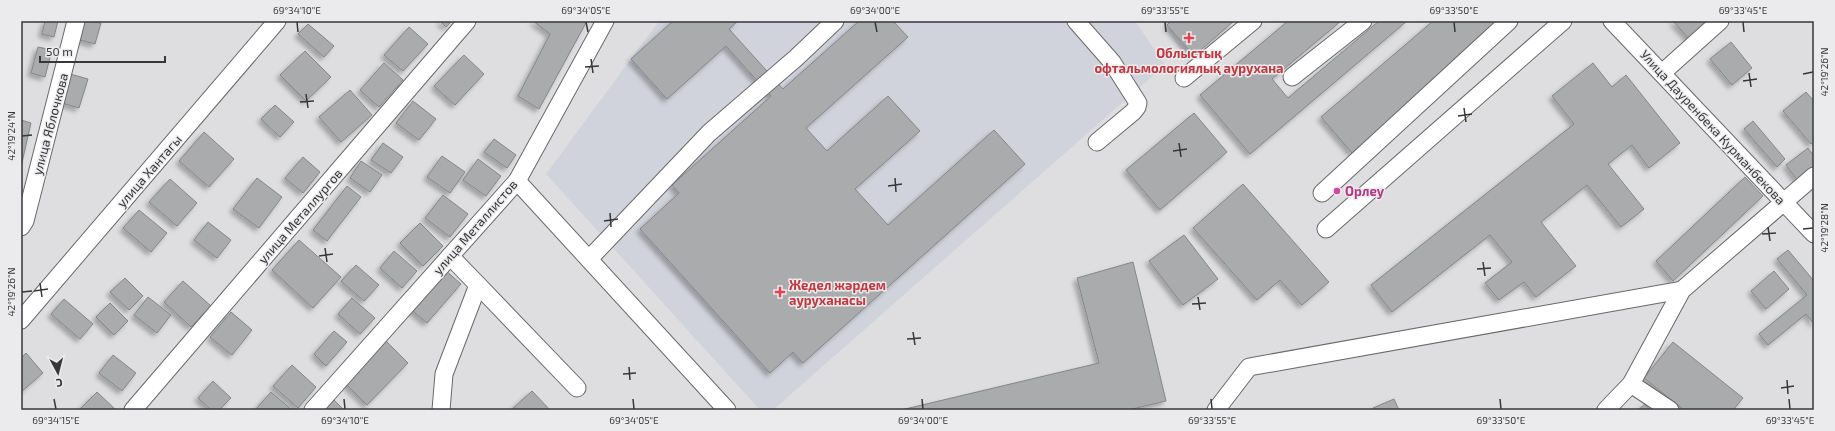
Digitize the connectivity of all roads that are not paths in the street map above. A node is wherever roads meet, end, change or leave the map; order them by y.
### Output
1 (76, 21) edge
2 (277, 21) edge
3 (467, 21) edge
4 (605, 21) edge
5 (835, 21) edge
6 (1076, 21) edge
7 (1253, 21) edge
8 (1362, 21) edge
9 (1509, 21) edge
10 (1563, 21) edge
11 (1612, 21) edge
12 (1720, 21) edge
13 (1662, 73) junction
14 (1184, 78) dead end
15 (1292, 78) dead end
16 (1097, 142) dead end
17 (1814, 176) edge
18 (517, 181) junction
19 (1322, 193) dead end
20 (1784, 202) junction
21 (21, 227) edge
22 (1326, 229) dead end
23 (1814, 234) edge
24 (450, 256) junction
25 (589, 259) junction
26 (478, 285) junction
27 (1682, 290) junction
28 (21, 320) edge
29 (1631, 384) junction
30 (577, 388) dead end
31 (133, 410) edge
32 (313, 410) edge
33 (441, 410) edge
34 (727, 410) edge
35 (1216, 410) edge
36 (1606, 410) edge
37 (1670, 410) edge

1 - 21 street, улица Яблочкова
2 - 28 street, улица Хантагы
3 - 31 street, улица Металлургов
4 - 18 street, улица Металлистов
5 - 25 street
6 - 16 street
7 - 14 street
8 - 15 street
9 - 19 street
10 - 22 street
11 - 13 street, Улица Дауренбека Курманбекова
12 - 13 street
13 - 20 street, Улица Дауренбека Курманбекова
17 - 20 street
18 - 24 street, улица Металлистов
18 - 25 street
20 - 23 street, Улица Дауренбека Курманбекова
20 - 27 street
24 - 26 street
24 - 32 street, улица Металлистов
25 - 34 street
26 - 30 street
26 - 33 street
27 - 29 street
27 - 35 street
29 - 36 street
29 - 37 street

